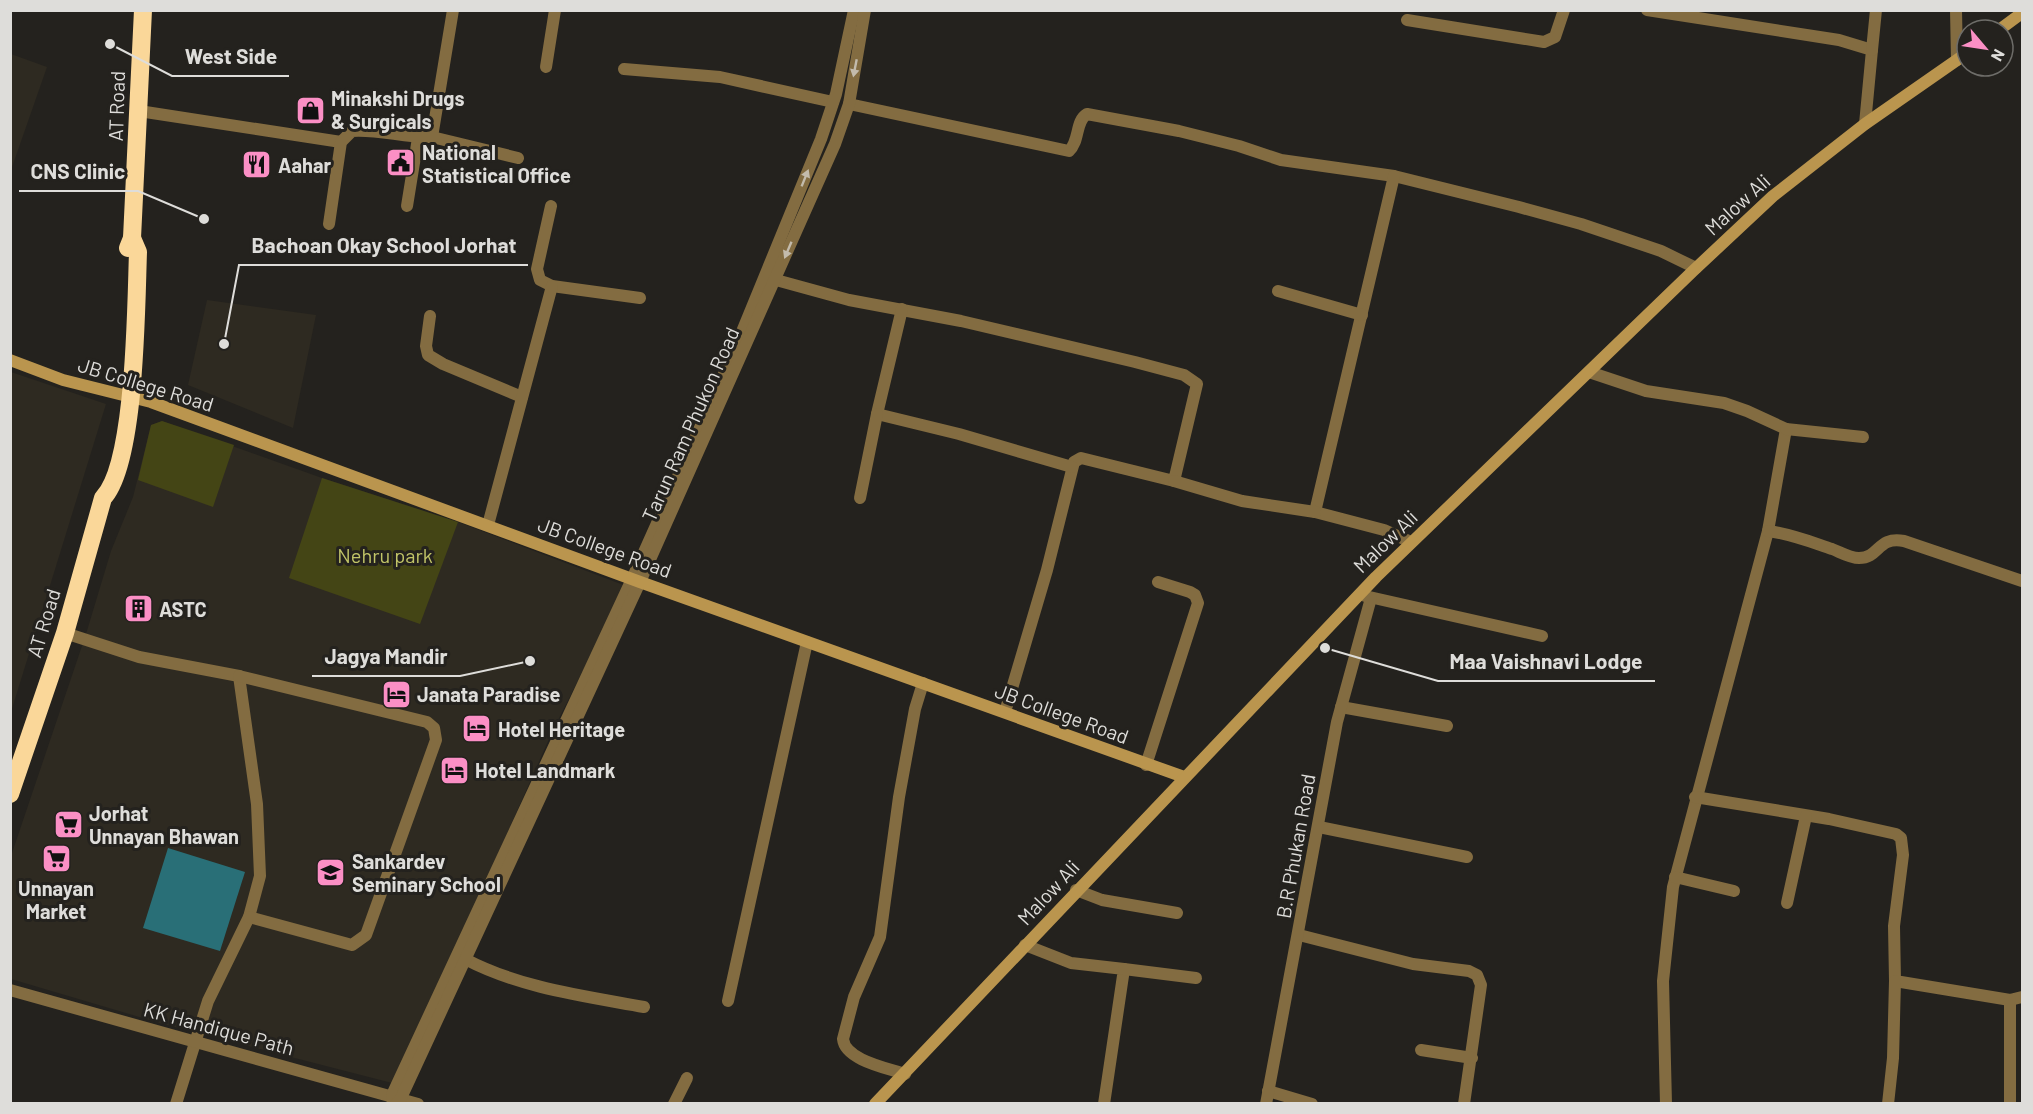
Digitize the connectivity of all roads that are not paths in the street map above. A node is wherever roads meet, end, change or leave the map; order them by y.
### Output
1 (143, 10) edge
2 (453, 10) edge
3 (555, 10) edge
4 (854, 10) edge
5 (866, 10) edge
6 (1564, 10) edge
7 (1647, 10) edge
8 (1747, 10) edge
9 (1876, 10) edge
10 (1407, 20) dead end
11 (1746, 24) junction
12 (1872, 50) junction
13 (1955, 61) edge
14 (546, 67) dead end
15 (624, 69) dead end
16 (833, 102) junction
17 (849, 104) junction
18 (139, 111) junction
19 (1864, 124) junction
20 (432, 137) junction
21 (418, 138) junction
22 (341, 142) junction
23 (518, 158) dead end
24 (1394, 176) junction
25 (407, 206) dead end
26 (551, 206) dead end
27 (329, 224) dead end
28 (1696, 268) junction
29 (776, 280) junction
30 (552, 286) junction
31 (1278, 291) dead end
32 (640, 298) dead end
33 (902, 309) junction
34 (1362, 315) junction
35 (430, 316) dead end
36 (10, 360) edge
37 (1589, 372) junction
38 (125, 396) junction
39 (522, 397) junction
40 (877, 414) junction
41 (1786, 429) junction
42 (1863, 436) dead end
43 (1072, 467) junction
44 (1174, 481) junction
45 (860, 498) dead end
46 (1315, 512) junction
47 (488, 525) junction
48 (1768, 531) junction
49 (1411, 542) junction
50 (636, 580) junction
51 (2022, 581) edge
52 (1158, 582) dead end
53 (1364, 596) junction
54 (65, 633) junction
55 (1542, 636) dead end
56 (807, 642) junction
57 (239, 675) junction
58 (923, 683) junction
59 (1341, 707) junction
60 (1005, 712) junction
61 (1447, 726) dead end
62 (1146, 765) junction
63 (1184, 777) junction
64 (10, 794) edge
65 (1695, 797) junction
66 (1806, 816) junction
67 (1319, 827) junction
68 (1467, 857) dead end
69 (1675, 877) junction
70 (1076, 890) junction
71 (1734, 891) dead end
72 (1787, 903) dead end
73 (1177, 913) dead end
74 (249, 917) junction
75 (1299, 935) junction
76 (1025, 945) junction
77 (465, 959) junction
78 (1124, 969) junction
79 (1196, 978) dead end
80 (1895, 981) junction
81 (10, 990) edge
82 (2016, 999) edge
83 (728, 1001) dead end
84 (644, 1007) dead end
85 (193, 1043) junction
86 (1421, 1050) dead end
87 (1472, 1058) junction
88 (905, 1074) junction
89 (687, 1078) dead end
90 (1267, 1097) edge
91 (395, 1100) edge
92 (176, 1104) edge
93 (418, 1104) edge
94 (674, 1104) edge
95 (875, 1104) edge
96 (1104, 1104) edge
97 (1312, 1104) edge
98 (1464, 1104) edge
99 (1666, 1104) edge
100 (1888, 1104) edge
101 (2010, 1104) edge

1 - 18 highway, AT Road
2 - 20 street
3 - 14 street
4 - 16 street, Tarun Ram Phukon Road
5 -> 17 street, Tarun Ram Phukon Road
6 - 10 street
7 - 11 street
8 - 11 street
9 - 12 street
11 - 12 street
12 - 19 street
13 - 19 street, Malow Ali
15 - 16 street
50 -> 16 street, Tarun Ram Phukon Road
17 - 24 street
17 -> 29 street, Tarun Ram Phukon Road
18 - 22 street
18 - 38 highway, AT Road
19 - 28 street, Malow Ali
20 - 21 street
20 - 23 street
21 - 22 street
21 - 25 street
22 - 27 street
24 - 28 street
24 - 34 street
26 - 30 street
28 - 37 street, Malow Ali
29 - 33 street
29 - 50 street, Tarun Ram Phukon Road
30 - 32 street
30 - 39 street
31 - 34 street
33 - 40 street
33 - 44 street
34 - 46 street
35 - 39 street
36 - 38 street, JB College Road
37 - 41 street
37 - 49 street, Malow Ali
38 - 47 street, JB College Road
38 - 54 highway, AT Road
39 - 47 street
40 - 43 street
40 - 45 street
41 - 42 street
41 - 48 street
43 - 44 street
43 - 60 street
44 - 46 street
46 - 49 street
47 - 50 street, JB College Road
48 - 51 street
48 - 65 street
49 - 53 street, Malow Ali
50 - 56 street, JB College Road
50 - 77 street, Tarun Ram Phukon Road
50 - 91 street, Tarun Ram Phukon Road
52 - 62 street
53 - 55 street
53 - 59 street, B.R Phukan Road
53 - 63 street, Malow Ali
54 - 57 street
54 - 64 highway, AT Road
56 - 58 street, JB College Road
56 - 83 street
57 - 74 street
57 - 74 street
58 - 60 street, JB College Road
58 - 88 street
59 - 61 street
59 - 67 street, B.R Phukan Road
60 - 62 street, JB College Road
62 - 63 street, JB College Road
63 - 70 street, Malow Ali
65 - 66 street
65 - 69 street
66 - 72 street
66 - 80 street
67 - 68 street
67 - 75 street, B.R Phukan Road
69 - 71 street
69 - 99 street
70 - 73 street
70 - 76 street, Malow Ali
74 - 85 street
75 - 87 street
75 - 90 street, B.R Phukan Road
76 - 78 street
76 - 88 street, Malow Ali
77 - 84 street
77 - 91 street, Tarun Ram Phukon Road
78 - 79 street
78 - 96 street
80 - 82 street
80 - 100 street
81 - 85 street, KK Handique Path
82 - 101 street
85 - 91 street, KK Handique Path
85 - 92 street
86 - 87 street
87 - 98 street
88 - 95 street, Malow Ali
89 - 94 street
90 - 97 street
91 - 93 street, KK Handique Path

